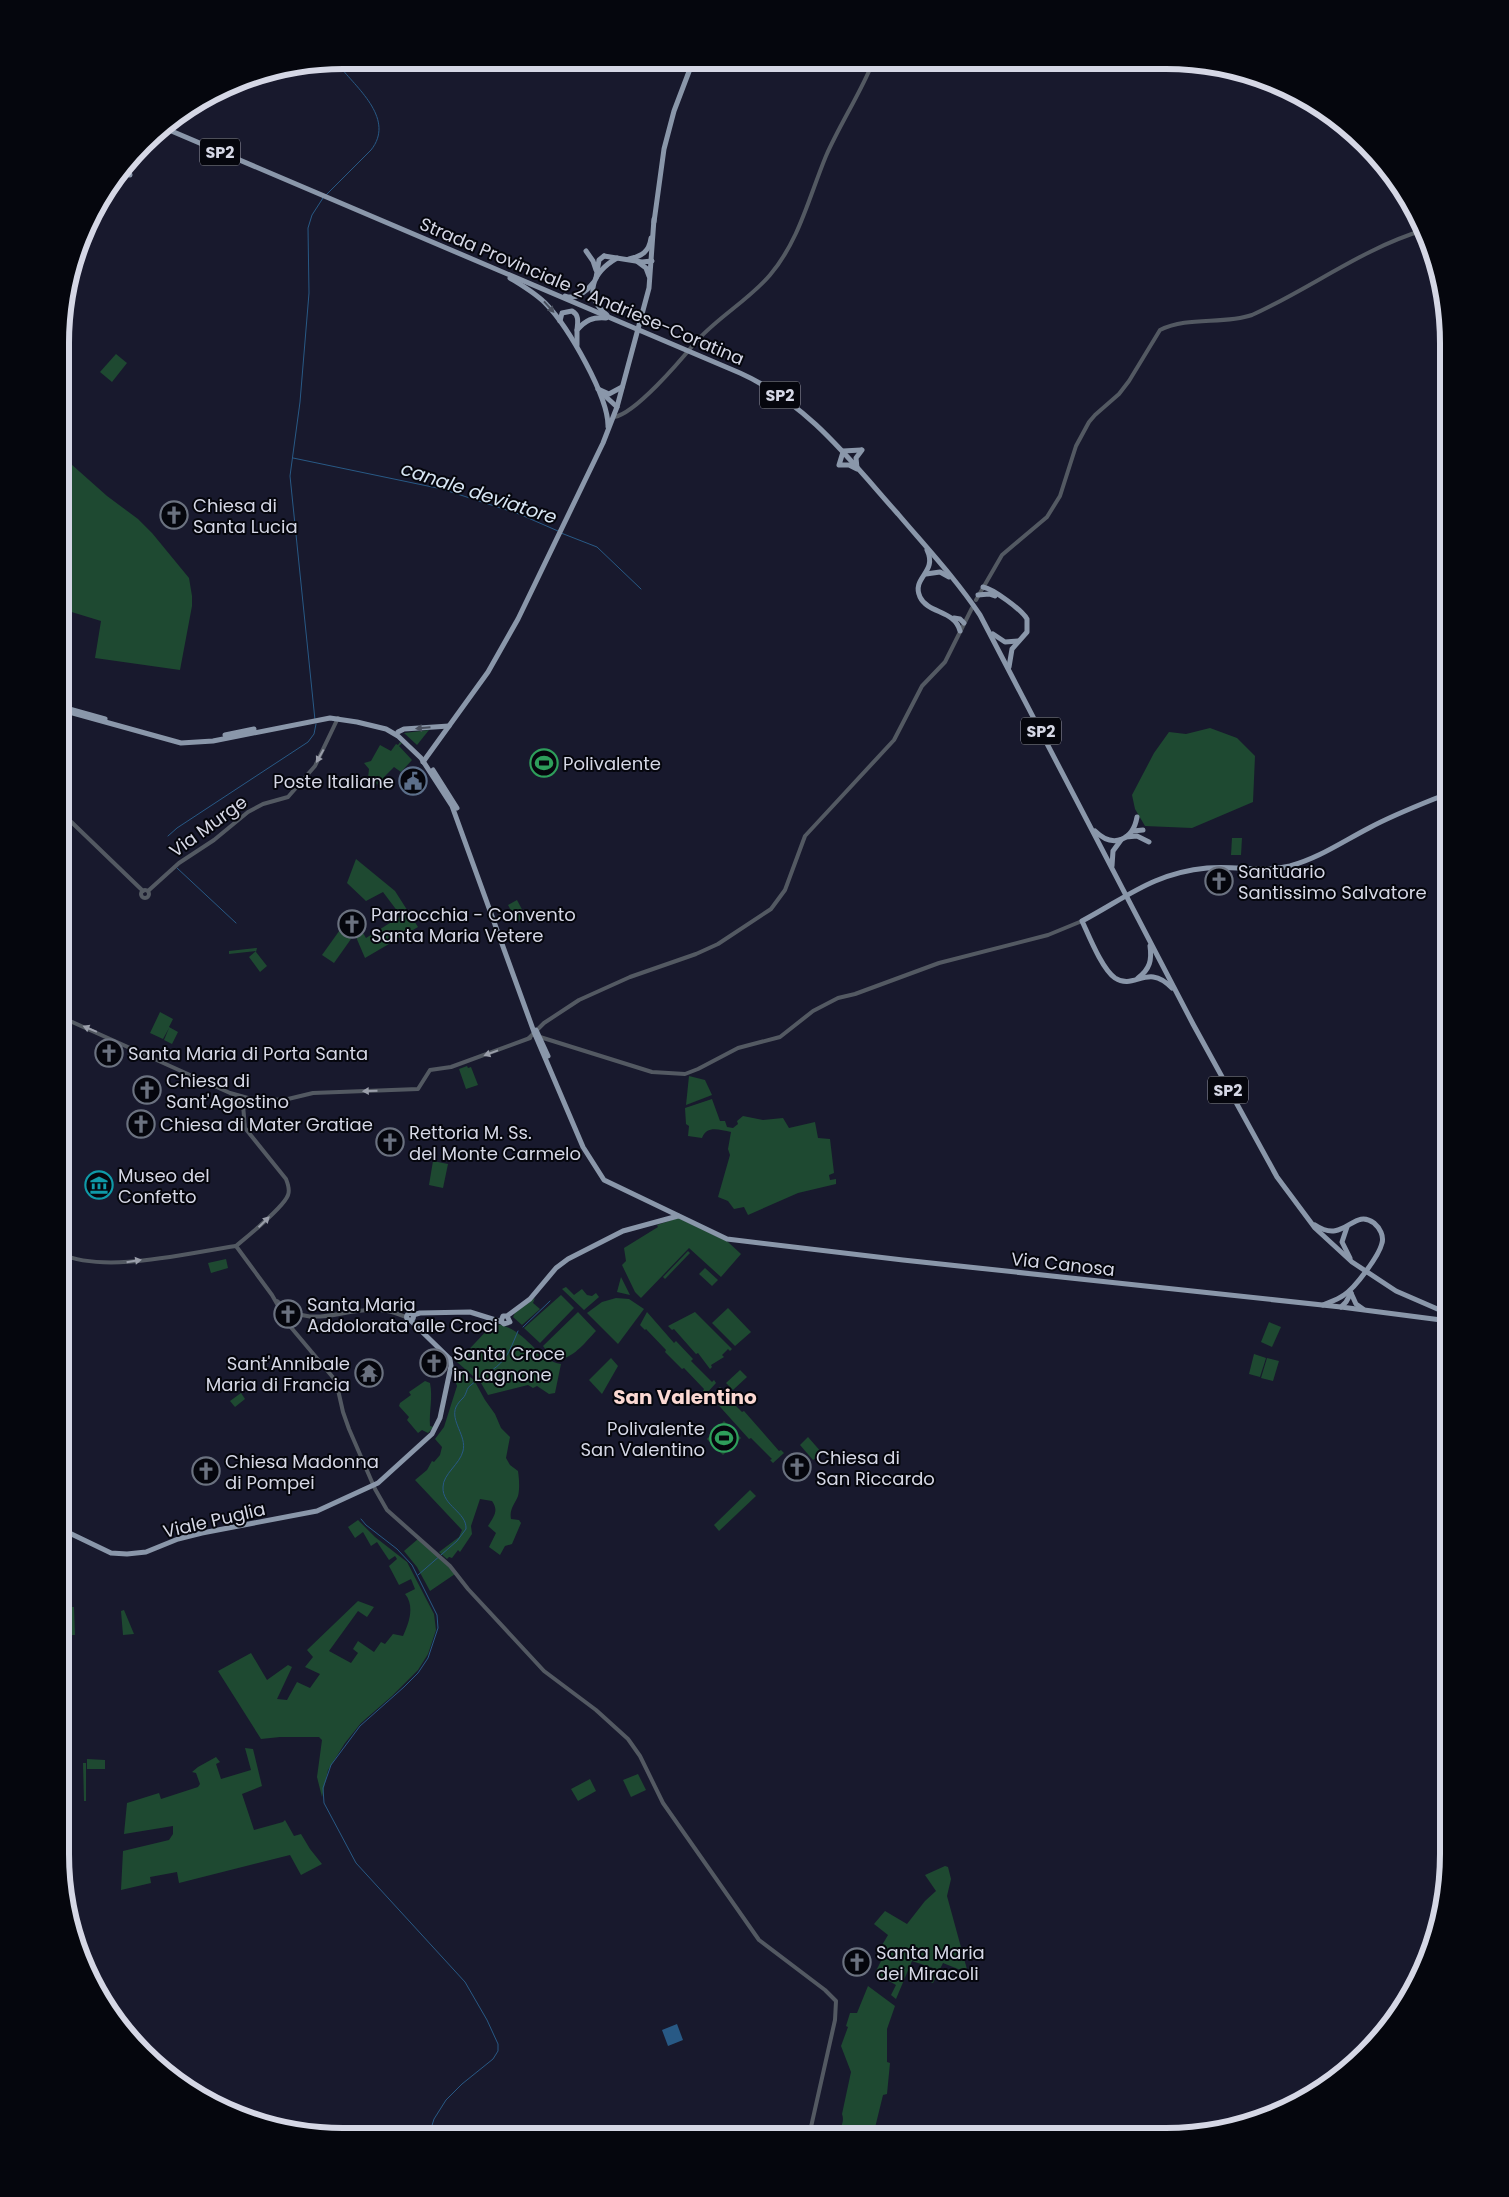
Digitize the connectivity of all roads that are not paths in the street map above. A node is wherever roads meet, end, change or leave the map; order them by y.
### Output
1 (690, 69) edge
2 (870, 69) edge
3 (170, 130) edge
4 (126, 175) edge
5 (130, 175) dead end
6 (654, 219) junction
7 (1417, 232) edge
8 (586, 251) dead end
9 (617, 258) junction
10 (637, 259) junction
11 (652, 260) junction
12 (495, 269) junction
13 (599, 269) junction
14 (595, 280) junction
15 (650, 283) junction
16 (550, 292) junction
17 (611, 319) junction
18 (560, 321) junction
19 (577, 330) junction
20 (577, 349) junction
21 (622, 388) junction
22 (600, 391) junction
23 (604, 404) junction
24 (618, 407) junction
25 (614, 417) junction
26 (608, 432) junction
27 (843, 452) junction
28 (859, 470) junction
29 (924, 545) junction
30 (926, 574) junction
31 (954, 580) junction
32 (986, 581) junction
33 (983, 587) junction
34 (989, 591) junction
35 (977, 598) joint
36 (972, 608) dead end
37 (968, 615) joint
38 (958, 620) junction
39 (960, 631) joint
40 (990, 632) junction
41 (1018, 642) junction
42 (1009, 668) junction
43 (69, 711) edge
44 (319, 718) junction
45 (338, 718) junction
46 (449, 726) junction
47 (398, 732) junction
48 (424, 760) junction
49 (1440, 796) edge
50 (1137, 817) dead end
51 (69, 820) edge
52 (1091, 828) junction
53 (1135, 833) junction
54 (1124, 838) junction
55 (1149, 842) dead end
56 (1112, 869) junction
57 (143, 891) junction
58 (148, 891) junction
59 (1082, 921) junction
60 (1148, 939) junction
61 (1136, 979) junction
62 (1176, 993) junction
63 (69, 1021) edge
64 (537, 1034) junction
65 (242, 1098) junction
66 (679, 1216) junction
67 (1307, 1219) junction
68 (1347, 1226) junction
69 (236, 1246) junction
70 (69, 1257) edge
71 (1352, 1262) junction
72 (1352, 1290) junction
73 (1344, 1295) junction
74 (275, 1299) junction
75 (1322, 1305) junction
76 (1341, 1307) junction
77 (1440, 1311) edge
78 (1376, 1312) junction
79 (410, 1318) junction
80 (1440, 1321) edge
81 (373, 1485) junction
82 (69, 1533) edge
83 (811, 2128) edge

1 - 6 main road
2 - 25 street
3 - 12 main road, Strada Provinciale 2 Andriese-Coratina / SP2
4 - 5 main road
6 - 10 main road
6 - 11 main road
7 - 32 street
8 - 13 main road
9 - 10 main road
9 - 13 main road
9 - 13 main road
10 - 11 main road
10 - 15 main road
11 - 15 main road
12 - 16 main road, Strada Provinciale 2 Andriese-Coratina / SP2
12 -> 18 main road
13 - 14 main road
14 - 16 main road
14 - 17 main road
15 - 21 main road
16 - 17 main road, Strada Provinciale 2 Andriese-Coratina / SP2
17 - 19 main road
17 - 27 main road, Strada Provinciale 2 Andriese-Coratina / SP2
18 - 19 main road
18 - 20 main road
19 - 20 main road
20 - 22 main road
21 - 22 main road
21 - 24 main road
22 - 23 main road
22 - 24 main road
23 - 24 main road
23 - 26 main road
24 - 25 main road
25 - 26 main road
26 - 46 main road
27 - 28 main road, Strada Provinciale 2 Andriese-Coratina / SP2
27 - 28 main road
27 - 28 main road
28 - 29 main road, Strada Provinciale 2 Andriese-Coratina / SP2
29 - 30 main road
29 - 31 main road, Strada Provinciale 2 Andriese-Coratina / SP2
30 - 31 main road
30 - 38 main road
31 - 40 main road, Strada Provinciale 2 Andriese-Coratina / SP2
32 - 33 street
32 - 34 main road
33 - 34 main road
33 - 35 street
34 - 35 main road
34 - 41 main road
36 - 37 street
37 - 38 main road
38 - 39 main road
39 - 64 street
40 - 41 main road
40 - 42 main road, Strada Provinciale 2 Andriese-Coratina / SP2
41 - 42 main road
42 - 52 main road, Strada Provinciale 2 Andriese-Coratina / SP2
43 - 44 main road
44 - 45 main road
44 - 47 main road
45 - 48 main road
45 -> 58 street, Via Murge
46 -> 47 main road
46 - 48 main road
47 - 48 main road
48 - 64 main road
49 - 59 main road
50 - 53 main road
51 - 57 street
52 - 54 main road
52 - 56 main road, Strada Provinciale 2 Andriese-Coratina / SP2
53 - 54 main road
53 - 55 main road
54 - 56 main road
56 - 60 main road, Strada Provinciale 2 Andriese-Coratina / SP2
57 - 58 street
57 - 58 street
59 - 61 main road
59 - 64 street
60 - 61 main road
60 - 62 main road, Strada Provinciale 2 Andriese-Coratina / SP2
61 - 62 main road
62 - 67 main road, Strada Provinciale 2 Andriese-Coratina / SP2
65 -> 63 street
64 -> 65 street
64 - 66 main road, Via Canosa
69 -> 65 street
66 - 75 main road, Via Canosa
66 - 79 main road
67 - 68 main road
67 - 71 main road, Strada Provinciale 2 Andriese-Coratina / SP2
68 - 71 main road
68 - 72 main road
70 -> 69 street
69 - 74 street
71 - 77 main road, Strada Provinciale 2 Andriese-Coratina / SP2
72 - 73 main road
72 - 76 main road
72 - 78 main road
73 - 75 main road
73 - 76 main road
74 - 79 street
74 - 81 street
75 - 76 main road, Via Canosa
76 - 78 main road, Via Canosa
78 - 80 main road, Via Canosa
79 - 81 main road, Viale Puglia
81 - 82 main road, Viale Puglia
81 - 83 street

